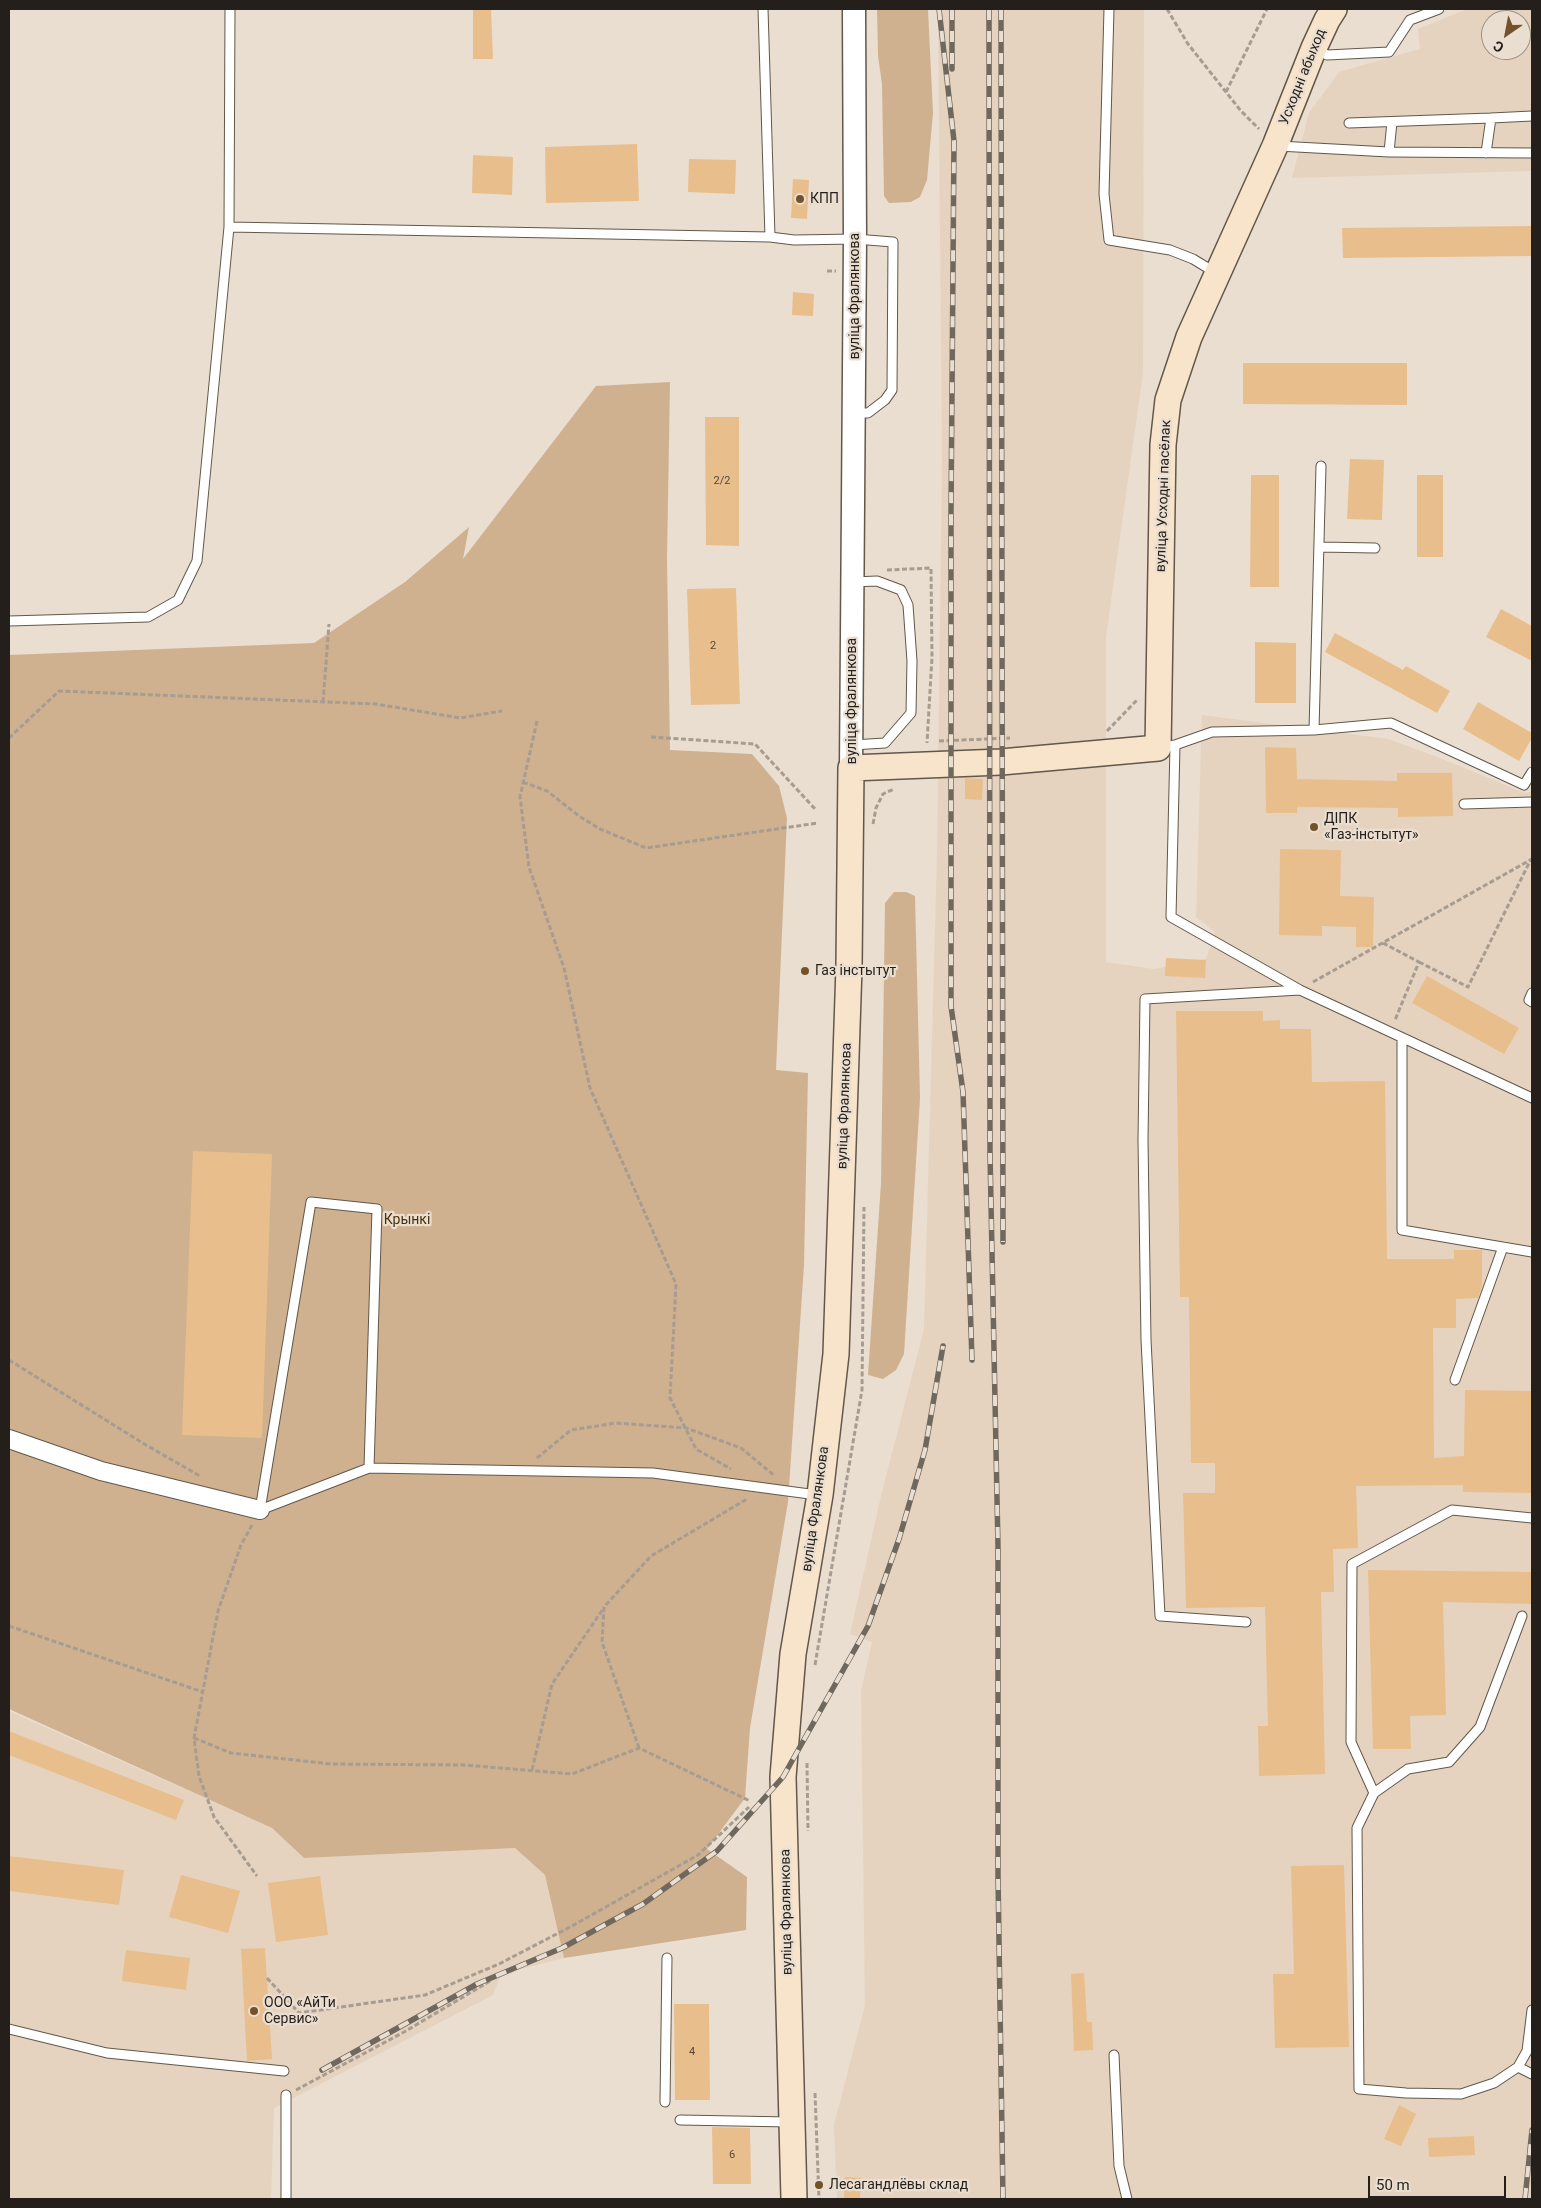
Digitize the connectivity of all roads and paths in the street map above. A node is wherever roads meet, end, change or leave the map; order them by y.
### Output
1 (230, 9) edge
2 (763, 9) edge
3 (854, 9) edge
4 (1110, 9) edge
5 (1167, 9) edge
6 (1266, 9) edge
7 (1334, 9) edge
8 (1439, 9) edge
9 (1314, 48) junction
10 (1226, 92) junction
11 (1532, 116) edge
12 (1491, 118) junction
13 (1392, 122) junction
14 (1349, 123) dead end
15 (1276, 146) junction
16 (1389, 152) junction
17 (1532, 153) edge
18 (1486, 154) junction
19 (229, 227) junction
20 (770, 238) junction
21 (855, 239) junction
22 (1217, 273) junction
23 (854, 413) junction
24 (1321, 466) dead end
25 (1319, 546) junction
26 (1375, 548) dead end
27 (852, 582) junction
28 (9, 621) edge
29 (328, 624) dead end
30 (323, 702) junction
31 (502, 711) dead end
32 (537, 721) dead end
33 (1314, 730) junction
34 (651, 737) dead end
35 (9, 738) edge
36 (1166, 747) junction
37 (851, 757) junction
38 (1532, 772) edge
39 (523, 782) junction
40 (1532, 802) edge
41 (1464, 804) dead end
42 (816, 810) dead end
43 (818, 823) dead end
44 (1532, 859) edge
45 (1383, 943) junction
46 (1420, 962) junction
47 (1300, 990) junction
48 (1532, 993) edge
49 (1532, 1002) edge
50 (1390, 1032) junction
51 (1402, 1038) junction
52 (1532, 1098) edge
53 (1503, 1247) junction
54 (1532, 1252) edge
55 (9, 1360) edge
56 (1455, 1380) dead end
57 (686, 1428) junction
58 (9, 1439) edge
59 (369, 1468) junction
60 (522, 1471) junction
61 (204, 1478) dead end
62 (764, 1488) junction
63 (794, 1492) junction
64 (820, 1496) junction
65 (260, 1510) junction
66 (1532, 1518) edge
67 (604, 1608) junction
68 (1522, 1616) dead end
69 (1246, 1622) dead end
70 (9, 1626) edge
71 (203, 1692) junction
72 (194, 1738) junction
73 (639, 1748) junction
74 (532, 1770) junction
75 (1374, 1793) junction
76 (750, 1801) dead end
77 (749, 1807) dead end
78 (257, 1876) dead end
79 (667, 1958) dead end
80 (267, 1978) dead end
81 (490, 1981) dead end
82 (1532, 2010) edge
83 (9, 2029) edge
84 (1114, 2055) dead end
85 (1518, 2067) junction
86 (284, 2071) dead end
87 (1532, 2074) edge
88 (286, 2095) joint
89 (665, 2102) dead end
90 (680, 2120) dead end
91 (793, 2122) junction
92 (286, 2199) edge
93 (794, 2199) edge
94 (1127, 2199) edge

1 - 19 lane
2 - 20 lane
3 - 21 street, вуліца Фралянкова
4 - 22 lane
5 - 10 path
6 - 10 path
7 - 9 main road, Усходні абыход
8 - 9 lane
9 - 15 main road, Усходні абыход
10 - 15 path
11 - 12 lane
12 - 13 lane
12 - 18 lane
13 - 14 lane
13 - 16 lane
15 - 16 lane
15 - 22 main road, вуліца Усходні пасёлак
16 - 18 lane
17 - 18 lane
19 - 20 lane
19 - 28 lane
20 - 21 lane
21 - 23 street, вуліца Фралянкова
21 - 23 lane
22 - 36 main road, вуліца Усходні пасёлак
23 - 27 street, вуліца Фралянкова
24 - 25 lane
25 - 26 lane
25 - 33 lane
27 - 37 street, вуліца Фралянкова
27 - 37 lane
29 - 30 path
30 - 31 path
30 - 35 path
32 - 39 path
33 - 36 lane
33 - 38 lane
34 - 42 path
36 - 37 main road
36 - 47 lane
37 - 64 main road, вуліца Фралянкова
39 - 43 path
39 - 57 path
40 - 41 lane
44 - 45 path
44 - 46 path
45 - 46 path
45 - 47 path
46 - 50 path
47 - 50 lane
47 - 69 lane
48 - 49 lane
50 - 51 lane
51 - 52 lane
51 - 53 lane
53 - 54 lane
53 - 56 lane
55 - 61 path
57 - 60 path
57 - 62 path
57 - 63 path
58 - 65 street
59 - 60 lane
59 - 65 lane
59 - 65 lane
60 - 62 lane
62 - 63 lane
62 - 67 path
63 - 64 lane
64 - 91 main road, вуліца Фралянкова
65 - 71 path
66 - 75 lane
67 - 73 path
67 - 74 path
68 - 75 lane
70 - 71 path
71 - 72 path
72 - 74 path
72 - 78 path
73 - 74 path
73 - 76 path
75 - 85 lane
77 - 80 path
79 - 89 lane
81 - 88 path
82 - 85 lane
83 - 86 lane
84 - 94 lane
85 - 87 lane
88 - 92 lane
90 - 91 lane
91 - 93 main road, вуліца Фралянкова

